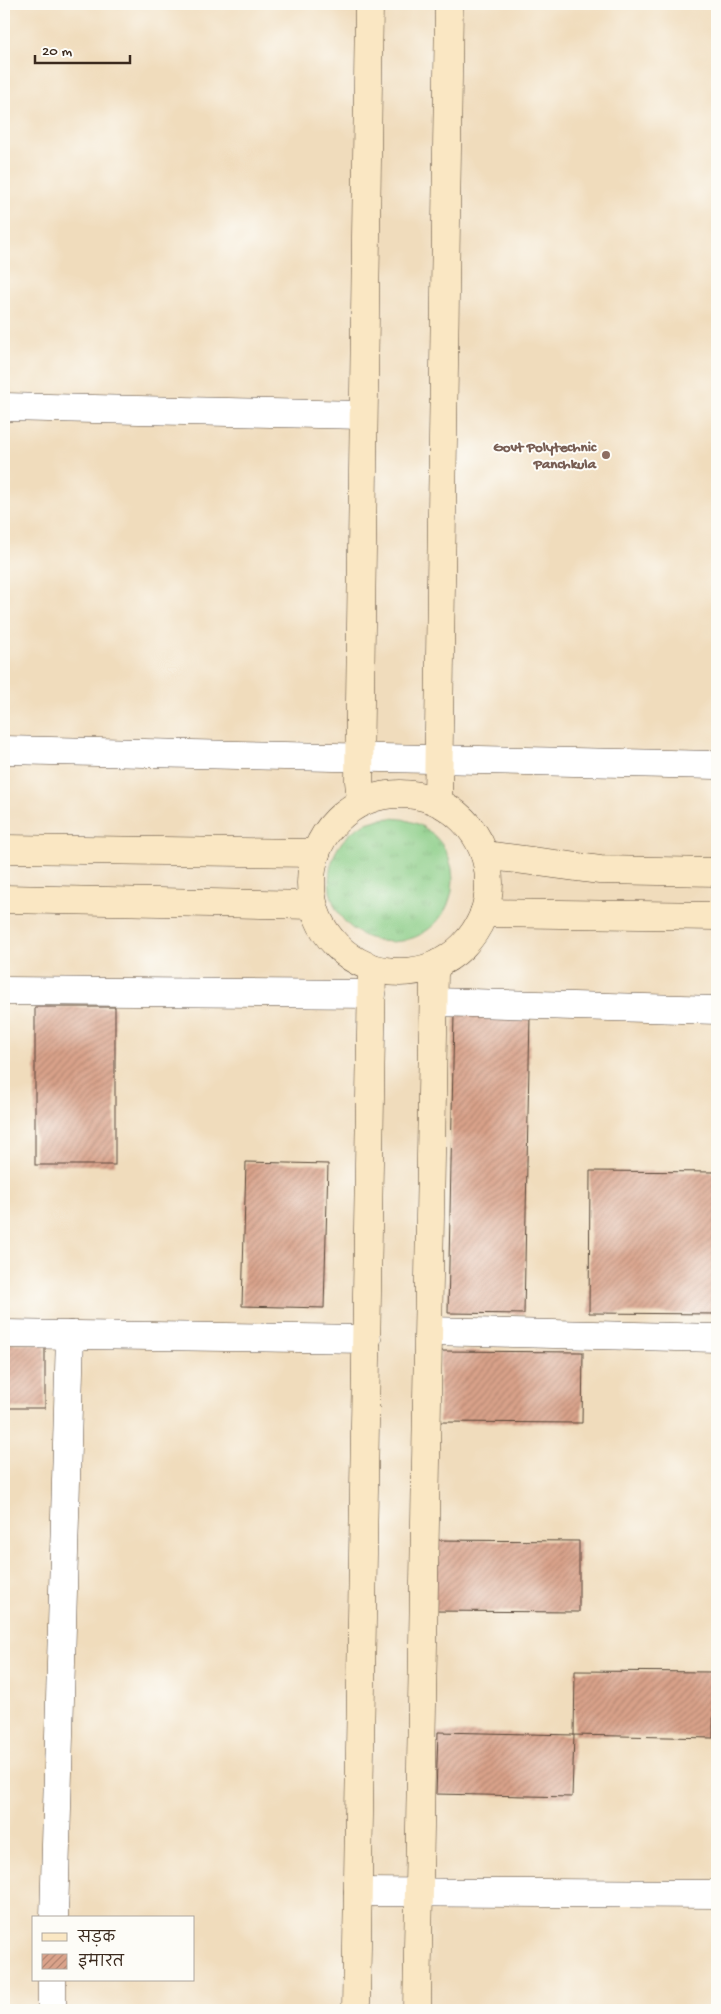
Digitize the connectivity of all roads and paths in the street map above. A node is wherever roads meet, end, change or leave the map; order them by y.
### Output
1 (369, 4) edge
2 (449, 4) edge
3 (4, 407) edge
4 (363, 415) junction
5 (4, 750) edge
6 (359, 759) junction
7 (438, 759) junction
8 (717, 765) edge
9 (361, 802) junction
10 (438, 802) junction
11 (4, 849) edge
12 (316, 854) junction
13 (485, 854) junction
14 (717, 872) edge
15 (4, 899) edge
16 (313, 905) junction
17 (484, 914) junction
18 (717, 916) edge
19 (439, 963) junction
20 (372, 981) junction
21 (4, 991) edge
22 (434, 1002) junction
23 (717, 1010) edge
24 (428, 1330) junction
25 (4, 1334) edge
26 (70, 1335) junction
27 (717, 1338) edge
28 (367, 1340) junction
29 (358, 1892) junction
30 (419, 1892) junction
31 (717, 1894) edge
32 (54, 1916) edge
33 (52, 1982) edge
34 (52, 2010) edge
35 (356, 2010) edge
36 (417, 2010) edge

1 - 4 street
2 - 7 street
3 - 4 street
4 - 6 street
5 - 6 street
6 - 7 street
6 - 9 street
7 - 8 street
7 - 10 street
9 - 10 street
9 - 12 street
10 - 13 street
11 - 12 street
12 - 16 street
13 - 14 street
13 - 17 street
15 - 16 street
16 - 20 street
17 - 18 street
17 - 19 street
19 - 20 street
19 - 22 street
20 - 21 street
20 - 28 street
22 - 23 street
22 - 24 street
24 - 27 street
24 - 30 street
25 - 26 street
26 - 28 street
26 - 32 street
28 - 29 street
29 - 30 street
29 - 35 street
30 - 31 street
30 - 36 street
33 - 34 street

